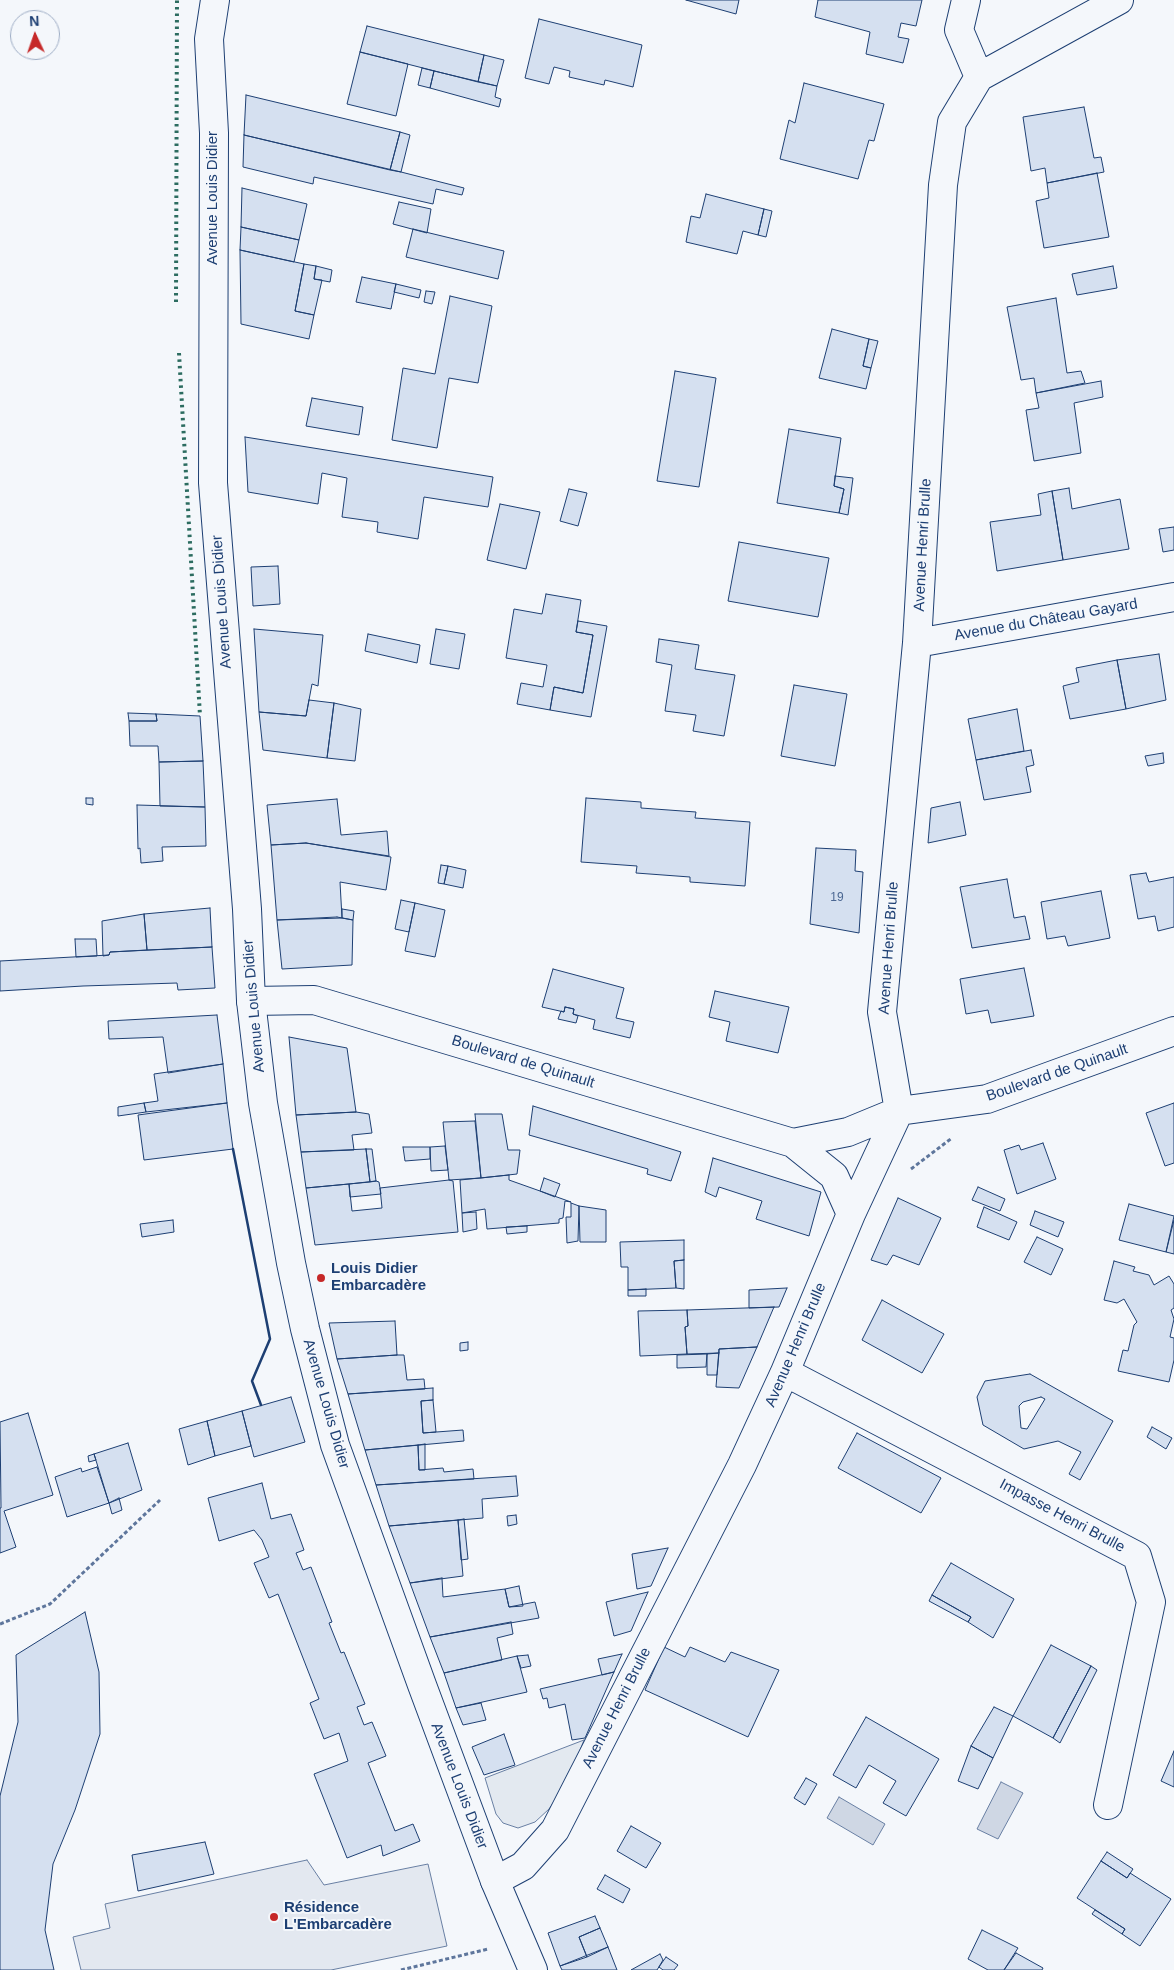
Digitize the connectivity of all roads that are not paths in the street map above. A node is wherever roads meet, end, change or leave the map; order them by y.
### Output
1 (215, 0) edge
2 (966, 0) edge
3 (1119, 0) edge
4 (979, 77) junction
5 (1174, 597) edge
6 (917, 643) junction
7 (251, 1001) junction
8 (1174, 1031) edge
9 (899, 1111) junction
10 (793, 1143) junction
11 (851, 1214) junction
12 (785, 1372) junction
13 (1108, 1805) dead end
14 (495, 1881) junction
15 (533, 1970) edge

1 - 7 street, Avenue Louis Didier
2 - 4 street
3 - 4 street
4 - 6 street, Avenue Henri Brulle
5 - 6 street, Avenue du Château Gayard
6 - 9 street, Avenue Henri Brulle
7 - 10 street, Boulevard de Quinault
7 - 14 street, Avenue Louis Didier
8 - 9 street, Boulevard de Quinault
9 - 10 street, Boulevard de Quinault
9 - 11 street, Avenue Henri Brulle
10 - 11 street, Boulevard de Quinault
11 - 12 street, Avenue Henri Brulle
12 - 13 street, Impasse Henri Brulle
12 - 14 street, Avenue Henri Brulle
14 - 15 street, Avenue Louis Didier

